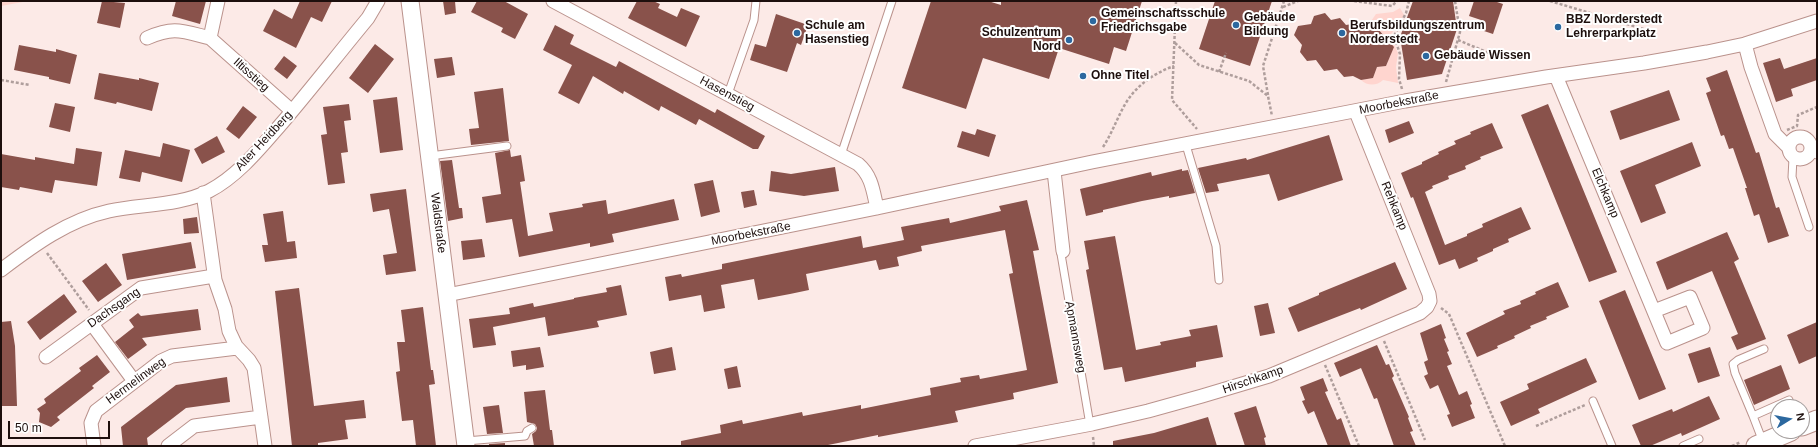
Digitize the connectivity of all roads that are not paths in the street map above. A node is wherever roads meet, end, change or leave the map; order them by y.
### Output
1 (218, 1) edge
2 (378, 1) edge
3 (410, 1) edge
4 (553, 1) edge
5 (756, 1) edge
6 (892, 1) edge
7 (1817, 21) edge
8 (147, 38) dead end
9 (210, 38) junction
10 (1745, 44) junction
11 (1556, 76) junction
12 (728, 94) junction
13 (292, 111) junction
14 (1356, 112) junction
15 (1192, 144) junction
16 (507, 146) dead end
17 (1791, 153) junction
18 (1814, 153) edge
19 (842, 154) junction
20 (430, 156) junction
21 (1054, 171) junction
22 (203, 193) junction
23 (877, 208) junction
24 (1809, 227) dead end
25 (1063, 251) joint
26 (1, 270) edge
27 (214, 276) junction
28 (1219, 280) dead end
29 (447, 295) junction
30 (1429, 304) joint
31 (1654, 311) dead end
32 (94, 322) junction
33 (237, 348) junction
34 (1764, 349) dead end
35 (46, 357) dead end
36 (134, 381) junction
37 (1593, 401) road end
38 (1770, 408) edge
39 (1753, 416) junction
40 (261, 417) junction
41 (1090, 424) junction
42 (532, 428) dead end
43 (1699, 439) dead end
44 (1771, 439) edge
45 (466, 444) edge
46 (1759, 444) edge
47 (94, 446) edge
48 (168, 446) edge
49 (265, 446) edge
50 (975, 446) edge
51 (1612, 446) edge
52 (1683, 446) edge

1 - 9 street
2 - 13 street, Alter Heidberg
3 - 20 street, Waldstraße
4 - 12 street, Hasenstieg
5 - 12 lane
6 - 19 lane
7 - 10 street, Moorbekstraße
8 - 9 street, Iltisstieg
9 - 13 street, Iltisstieg
10 - 11 street, Moorbekstraße
10 - 17 street
11 - 14 street, Moorbekstraße
11 - 31 street, Elchkamp
12 - 19 street, Hasenstieg
13 - 22 street, Alter Heidberg
14 - 15 street, Moorbekstraße
14 - 30 street, Rehkamp
15 - 21 street, Moorbekstraße
15 - 28 lane
16 - 20 lane
17 - 18 street
17 - 18 street
17 - 24 lane
19 - 23 street, Hasenstieg
20 - 29 street, Waldstraße
21 - 23 street, Moorbekstraße
21 - 25 street
22 - 26 street, Alter Heidberg
22 - 27 street
23 - 29 street, Moorbekstraße
25 - 41 lane, Apmannsweg
27 - 32 street, Dachsgang
27 - 33 street
29 - 45 street, Waldstraße
30 - 41 street, Hirschkamp
32 - 35 street, Dachsgang
32 - 36 street
33 - 36 street, Hermelinweg
33 - 40 street
34 - 39 lane
36 - 47 street, Hermelinweg
37 - 51 lane
38 - 39 lane
39 - 46 lane
40 - 48 street
40 - 49 street
41 - 50 street, Hirschkamp
42 - 45 lane
43 - 52 lane
44 - 46 main road

